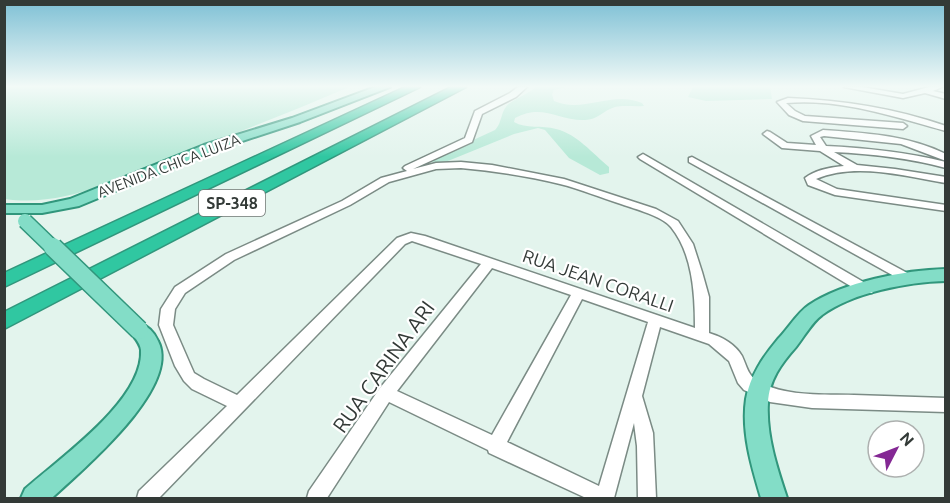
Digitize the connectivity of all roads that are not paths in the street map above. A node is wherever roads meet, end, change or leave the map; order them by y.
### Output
1 (322, 110) edge
2 (364, 110) edge
3 (414, 110) edge
4 (483, 110) edge
5 (789, 110) edge
6 (884, 110) edge
7 (903, 126) dead end
8 (945, 129) edge
9 (767, 134) dead end
10 (823, 149) junction
11 (642, 157) dead end
12 (945, 158) edge
13 (692, 160) dead end
14 (945, 165) edge
15 (857, 170) junction
16 (391, 178) junction
17 (945, 180) edge
18 (945, 208) edge
19 (16, 213) edge
20 (489, 262) junction
21 (945, 275) edge
22 (907, 278) junction
23 (4, 281) edge
24 (867, 290) junction
25 (578, 294) junction
26 (4, 321) edge
27 (655, 321) junction
28 (152, 334) junction
29 (702, 335) junction
30 (759, 390) junction
31 (386, 393) junction
32 (634, 396) junction
33 (238, 404) junction
34 (945, 405) edge
35 (495, 447) junction
36 (34, 498) edge
37 (146, 498) edge
38 (316, 498) edge
39 (605, 498) edge
40 (647, 498) edge
41 (774, 498) edge

1 - 19 main road, AVENIDA CHICA LUIZA
2 - 23 highway, SP-348
3 - 26 highway, SP-348
4 - 16 street
5 - 7 street
6 - 8 street
9 - 10 street
10 - 12 street
10 - 14 street
10 - 15 street
11 - 24 street
13 - 22 street
15 - 17 street
15 - 18 street
16 - 28 street
16 - 29 street
19 - 28 main road, bridge
20 - 25 street, RUA JEAN CORALLI
20 - 31 street, RUA CARINA ARI
20 - 33 street, RUA JEAN CORALLI
21 - 22 main road
22 - 24 main road
24 - 30 main road
25 - 27 street, RUA JEAN CORALLI
25 - 35 street
27 - 29 street, RUA JEAN CORALLI
27 - 32 street
28 - 33 street
28 - 36 main road
29 - 30 street, RUA JEAN CORALLI
30 - 34 street
30 - 41 main road
31 - 35 street
31 - 38 street, RUA CARINA ARI
32 - 39 street
32 - 40 street
33 - 37 street
35 - 39 street

